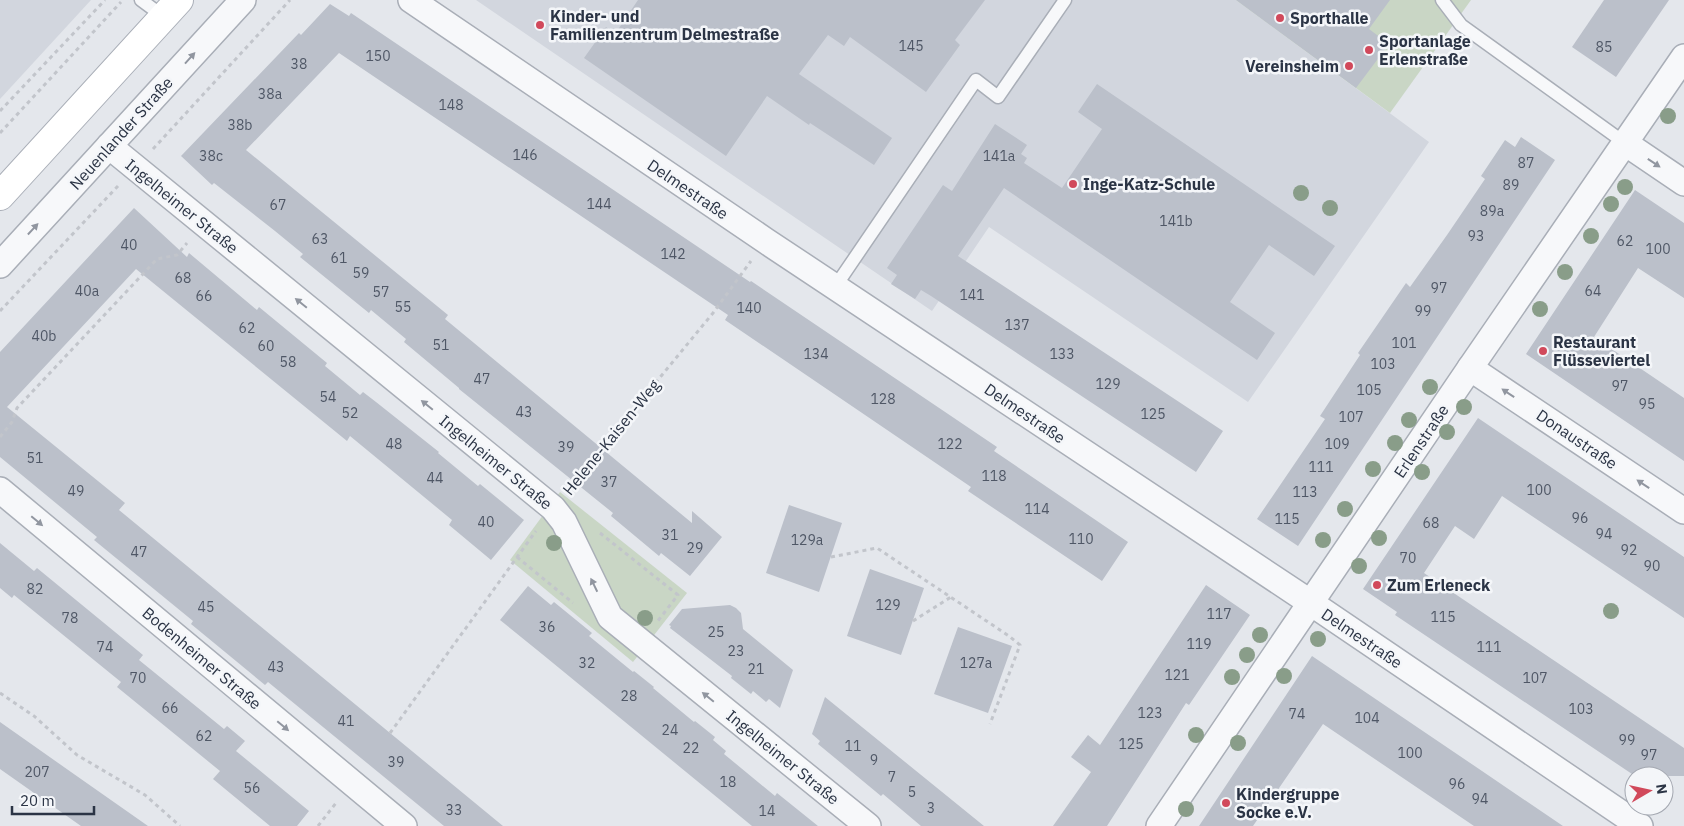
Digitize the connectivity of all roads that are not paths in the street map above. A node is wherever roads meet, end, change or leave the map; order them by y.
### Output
1 (141, 0) edge
2 (243, 0) edge
3 (410, 0) edge
4 (1065, 0) edge
5 (1445, 2) edge
6 (171, 8) edge
7 (1684, 57) edge
8 (1625, 143) junction
9 (109, 146) junction
10 (1684, 183) edge
11 (0, 196) edge
12 (0, 265) edge
13 (835, 287) junction
14 (1470, 368) junction
15 (0, 490) edge
16 (1684, 511) edge
17 (1311, 603) junction
18 (404, 826) edge
19 (868, 826) edge
20 (1159, 826) edge
21 (1640, 826) edge

1 - 6 lane
9 -> 2 street, Neuenlander Straße
3 - 13 street, Delmestraße
4 - 13 lane
5 - 8 lane
6 - 11 main road
7 - 8 street, Erlenstraße
8 -> 10 street
8 - 14 street, Erlenstraße
12 -> 9 street, Neuenlander Straße
19 -> 9 street, Ingelheimer Straße
13 - 17 street, Delmestraße
16 -> 14 street, Donaustraße
14 - 17 street, Erlenstraße
15 -> 18 street, Bodenheimer Straße
17 - 20 street, Erlenstraße
17 - 21 street, Delmestraße

